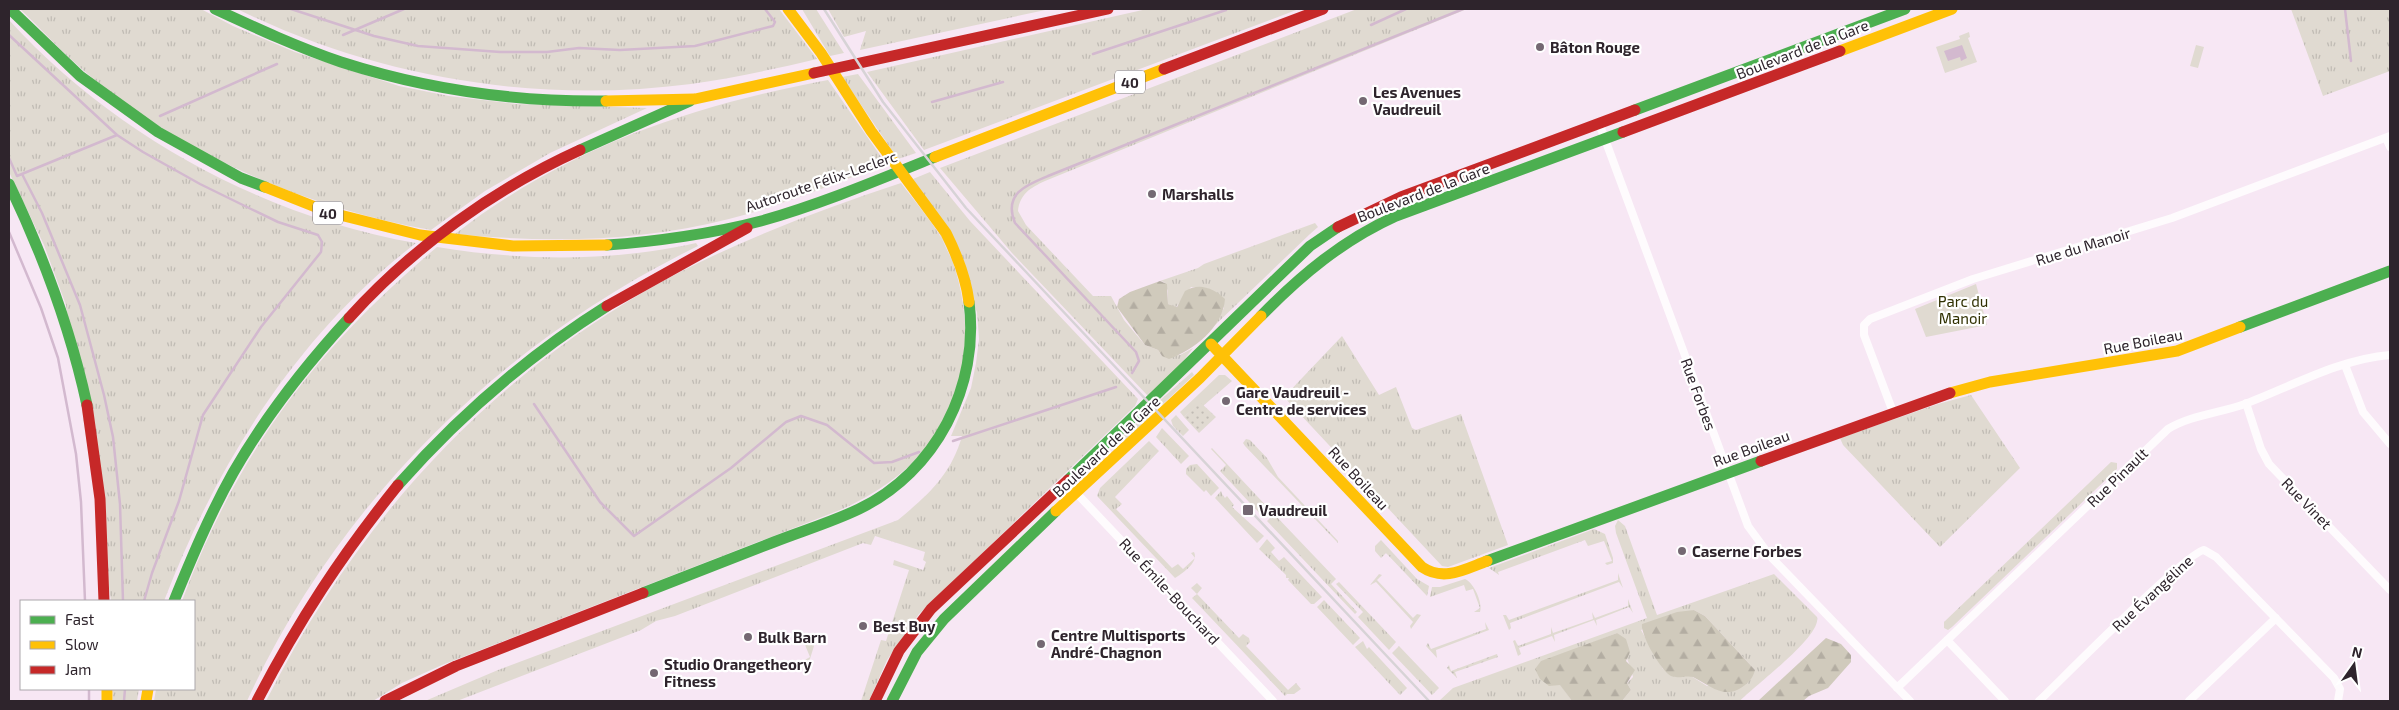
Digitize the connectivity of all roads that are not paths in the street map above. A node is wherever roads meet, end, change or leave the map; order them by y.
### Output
1 (10, 9) edge
2 (215, 9) edge
3 (788, 9) edge
4 (1108, 9) edge
5 (1323, 9) edge
6 (1905, 9) edge
7 (1952, 9) edge
8 (695, 99) junction
9 (1599, 123) junction
10 (2388, 137) edge
11 (1605, 138) junction
12 (2390, 147) edge
13 (9, 184) edge
14 (761, 221) junction
15 (2390, 271) edge
16 (1211, 344) junction
17 (2390, 355) edge
18 (1223, 356) junction
19 (2345, 365) junction
20 (2246, 403) junction
21 (1893, 412) junction
22 (2390, 444) edge
23 (1728, 473) junction
24 (1066, 482) junction
25 (1077, 493) junction
26 (2390, 590) edge
27 (104, 600) edge
28 (174, 600) edge
29 (2276, 618) junction
30 (1947, 640) junction
31 (1897, 688) junction
32 (257, 701) edge
33 (385, 701) edge
34 (875, 701) edge
35 (892, 701) edge
36 (1273, 701) edge
37 (1910, 701) edge
38 (2005, 701) edge
39 (2039, 701) edge
40 (2189, 701) edge
41 (2338, 701) edge

1 - 14 main road, Autoroute Félix-Leclerc / 40
2 - 8 main road
3 - 33 main road
4 - 8 main road
5 - 14 main road, Autoroute Félix-Leclerc / 40
6 - 9 main road, Boulevard de la Gare
7 - 11 main road, Boulevard de la Gare
8 - 28 main road
9 - 11 street, Rue Forbes
9 - 16 main road, Boulevard de la Gare
10 - 12 street
10 - 21 street, Rue du Manoir
11 - 18 main road, Boulevard de la Gare
11 - 23 street, Rue Forbes
13 - 27 main road
14 - 32 main road
15 - 21 main road, Rue Boileau
16 - 18 main road, Rue Boileau
16 - 24 main road, Boulevard de la Gare
17 - 19 street, Rue Pinault
18 - 23 main road, Rue Boileau
18 - 25 main road, Boulevard de la Gare
19 - 20 street, Rue Pinault
19 - 22 street
20 - 26 street, Rue Vinet
20 - 30 street, Rue Pinault
21 - 23 main road, Rue Boileau
23 - 31 street, Rue Forbes
24 - 25 street, Rue Émile-Bouchard
24 - 34 main road, Boulevard de la Gare
25 - 35 main road, Boulevard de la Gare
25 - 36 street, Rue Émile-Bouchard
29 - 39 street, Rue Évangéline
29 - 40 street
29 - 41 street, Rue Évangéline
30 - 31 street, Rue Pinault
30 - 38 street
31 - 37 street, Rue Forbes

